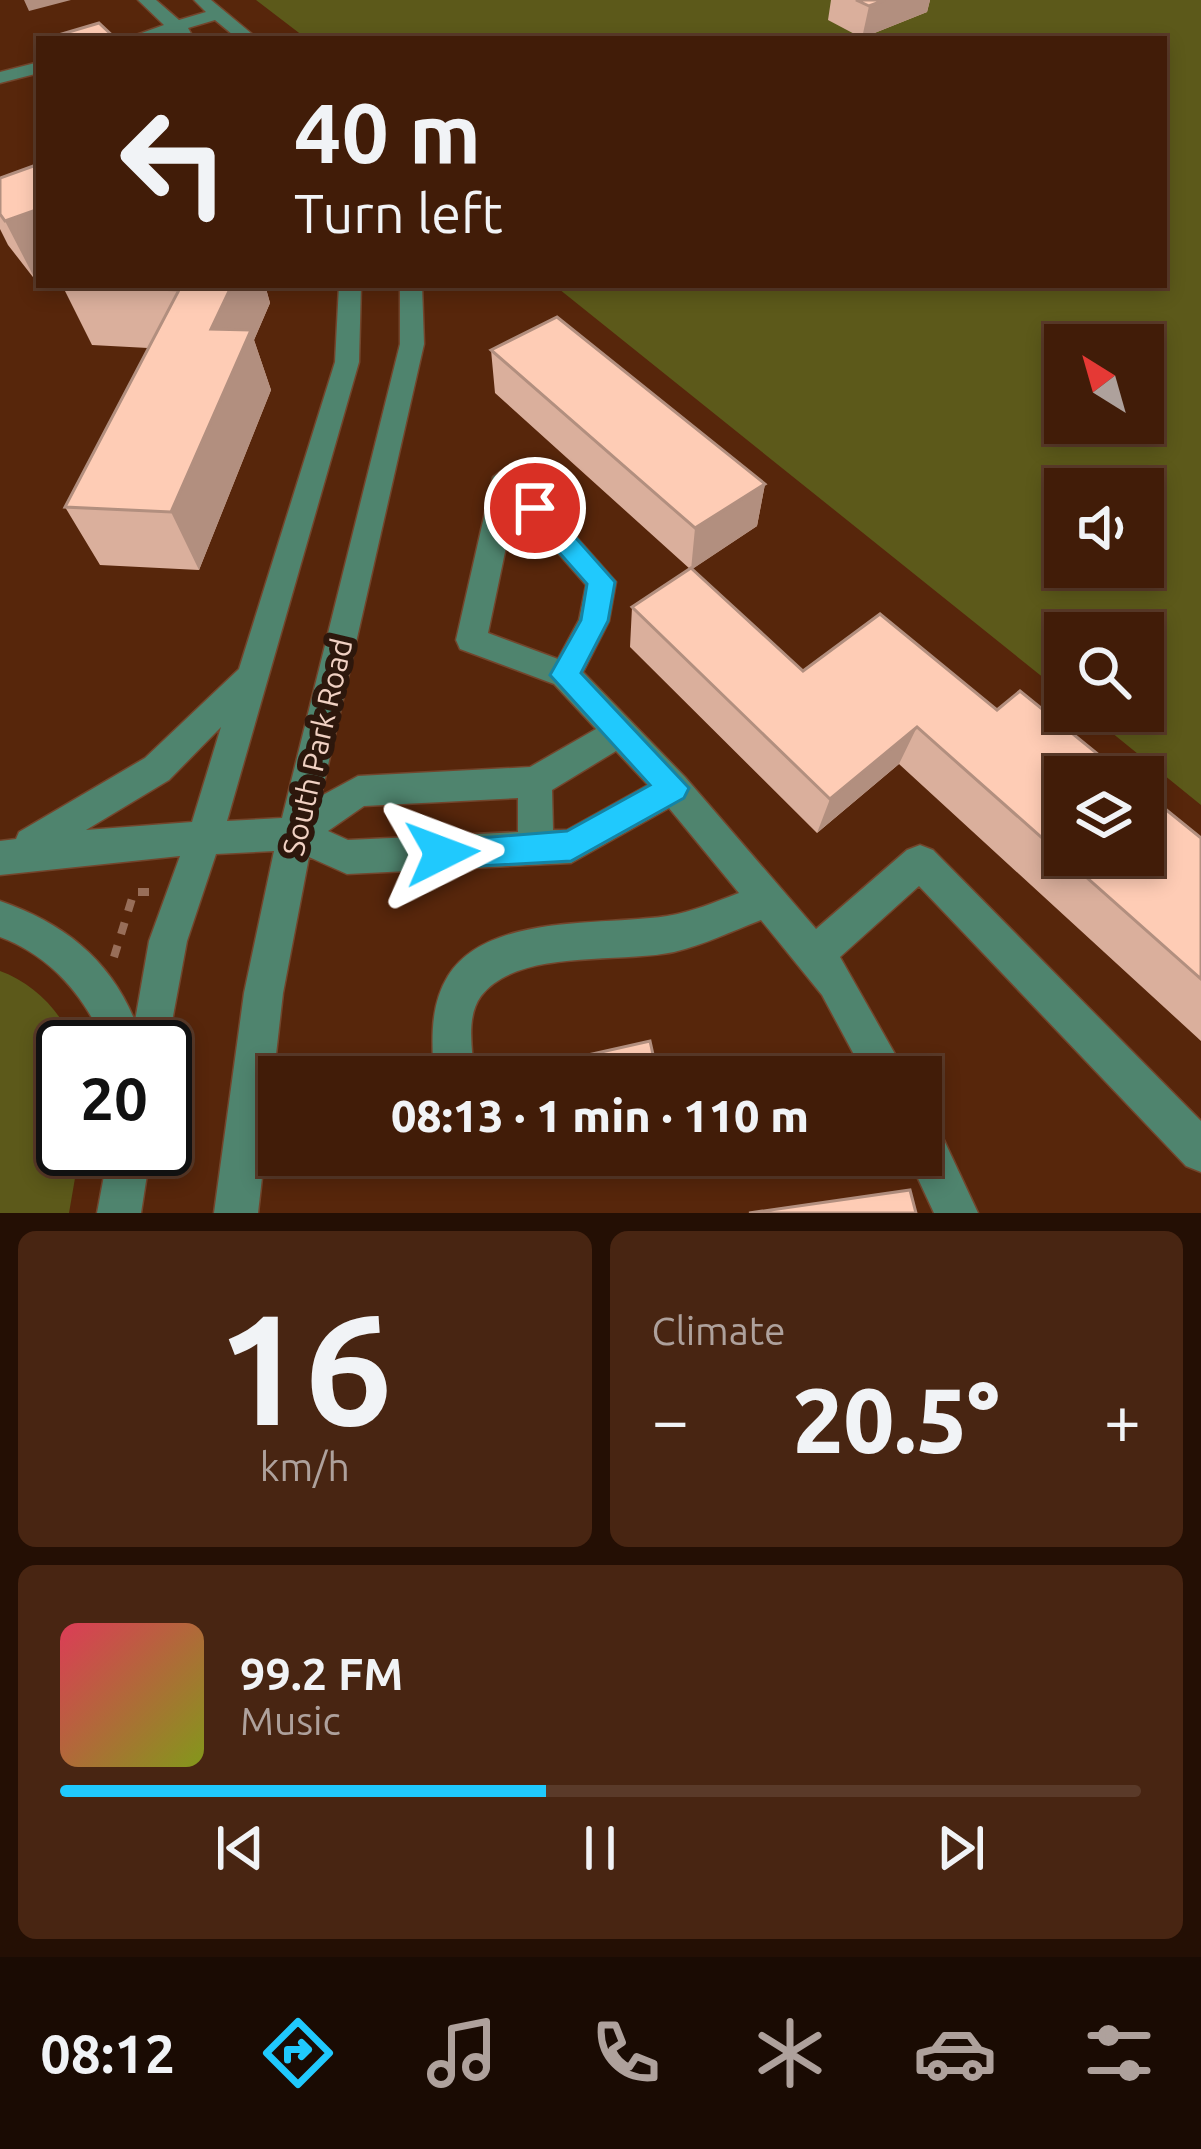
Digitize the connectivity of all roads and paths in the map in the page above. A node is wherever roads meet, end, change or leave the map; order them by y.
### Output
1 (146, 0) edge
2 (201, 0) edge
3 (218, 14) junction
4 (183, 33) edge
5 (245, 36) edge
6 (36, 68) edge
7 (0, 79) edge
8 (350, 288) edge
9 (411, 288) edge
10 (253, 674) junction
11 (565, 675) junction
12 (620, 732) junction
13 (535, 782) junction
14 (673, 788) junction
15 (295, 834) junction
16 (205, 836) junction
17 (536, 848) junction
18 (5, 857) edge
19 (136, 875) dead end
20 (134, 892) junction
21 (152, 892) dead end
22 (767, 900) junction
23 (0, 919) edge
24 (814, 955) junction
25 (113, 961) dead end
26 (116, 1020) edge
27 (155, 1020) edge
28 (450, 1056) edge
29 (877, 1056) edge
30 (1201, 1151) edge
31 (125, 1176) edge
32 (939, 1176) edge
33 (119, 1213) edge
34 (236, 1213) edge
35 (956, 1213) edge

1 - 4 street
2 - 3 street
3 - 4 street
3 - 5 street
6 - 7 street
8 - 10 street
9 - 15 street, South Park Road
10 - 16 street
10 - 18 street
11 - 11 street
11 - 12 street
12 - 13 street
12 - 14 street
13 - 15 street
13 - 17 street
14 - 17 street
14 - 22 street
15 - 16 street
15 - 17 street
15 - 34 street, South Park Road
16 - 18 street
16 - 27 street
19 - 20 path
20 - 21 path
20 - 25 path
22 - 24 street
22 - 28 street
23 - 26 street
24 - 29 street
24 - 30 street
31 - 33 street
32 - 35 street

